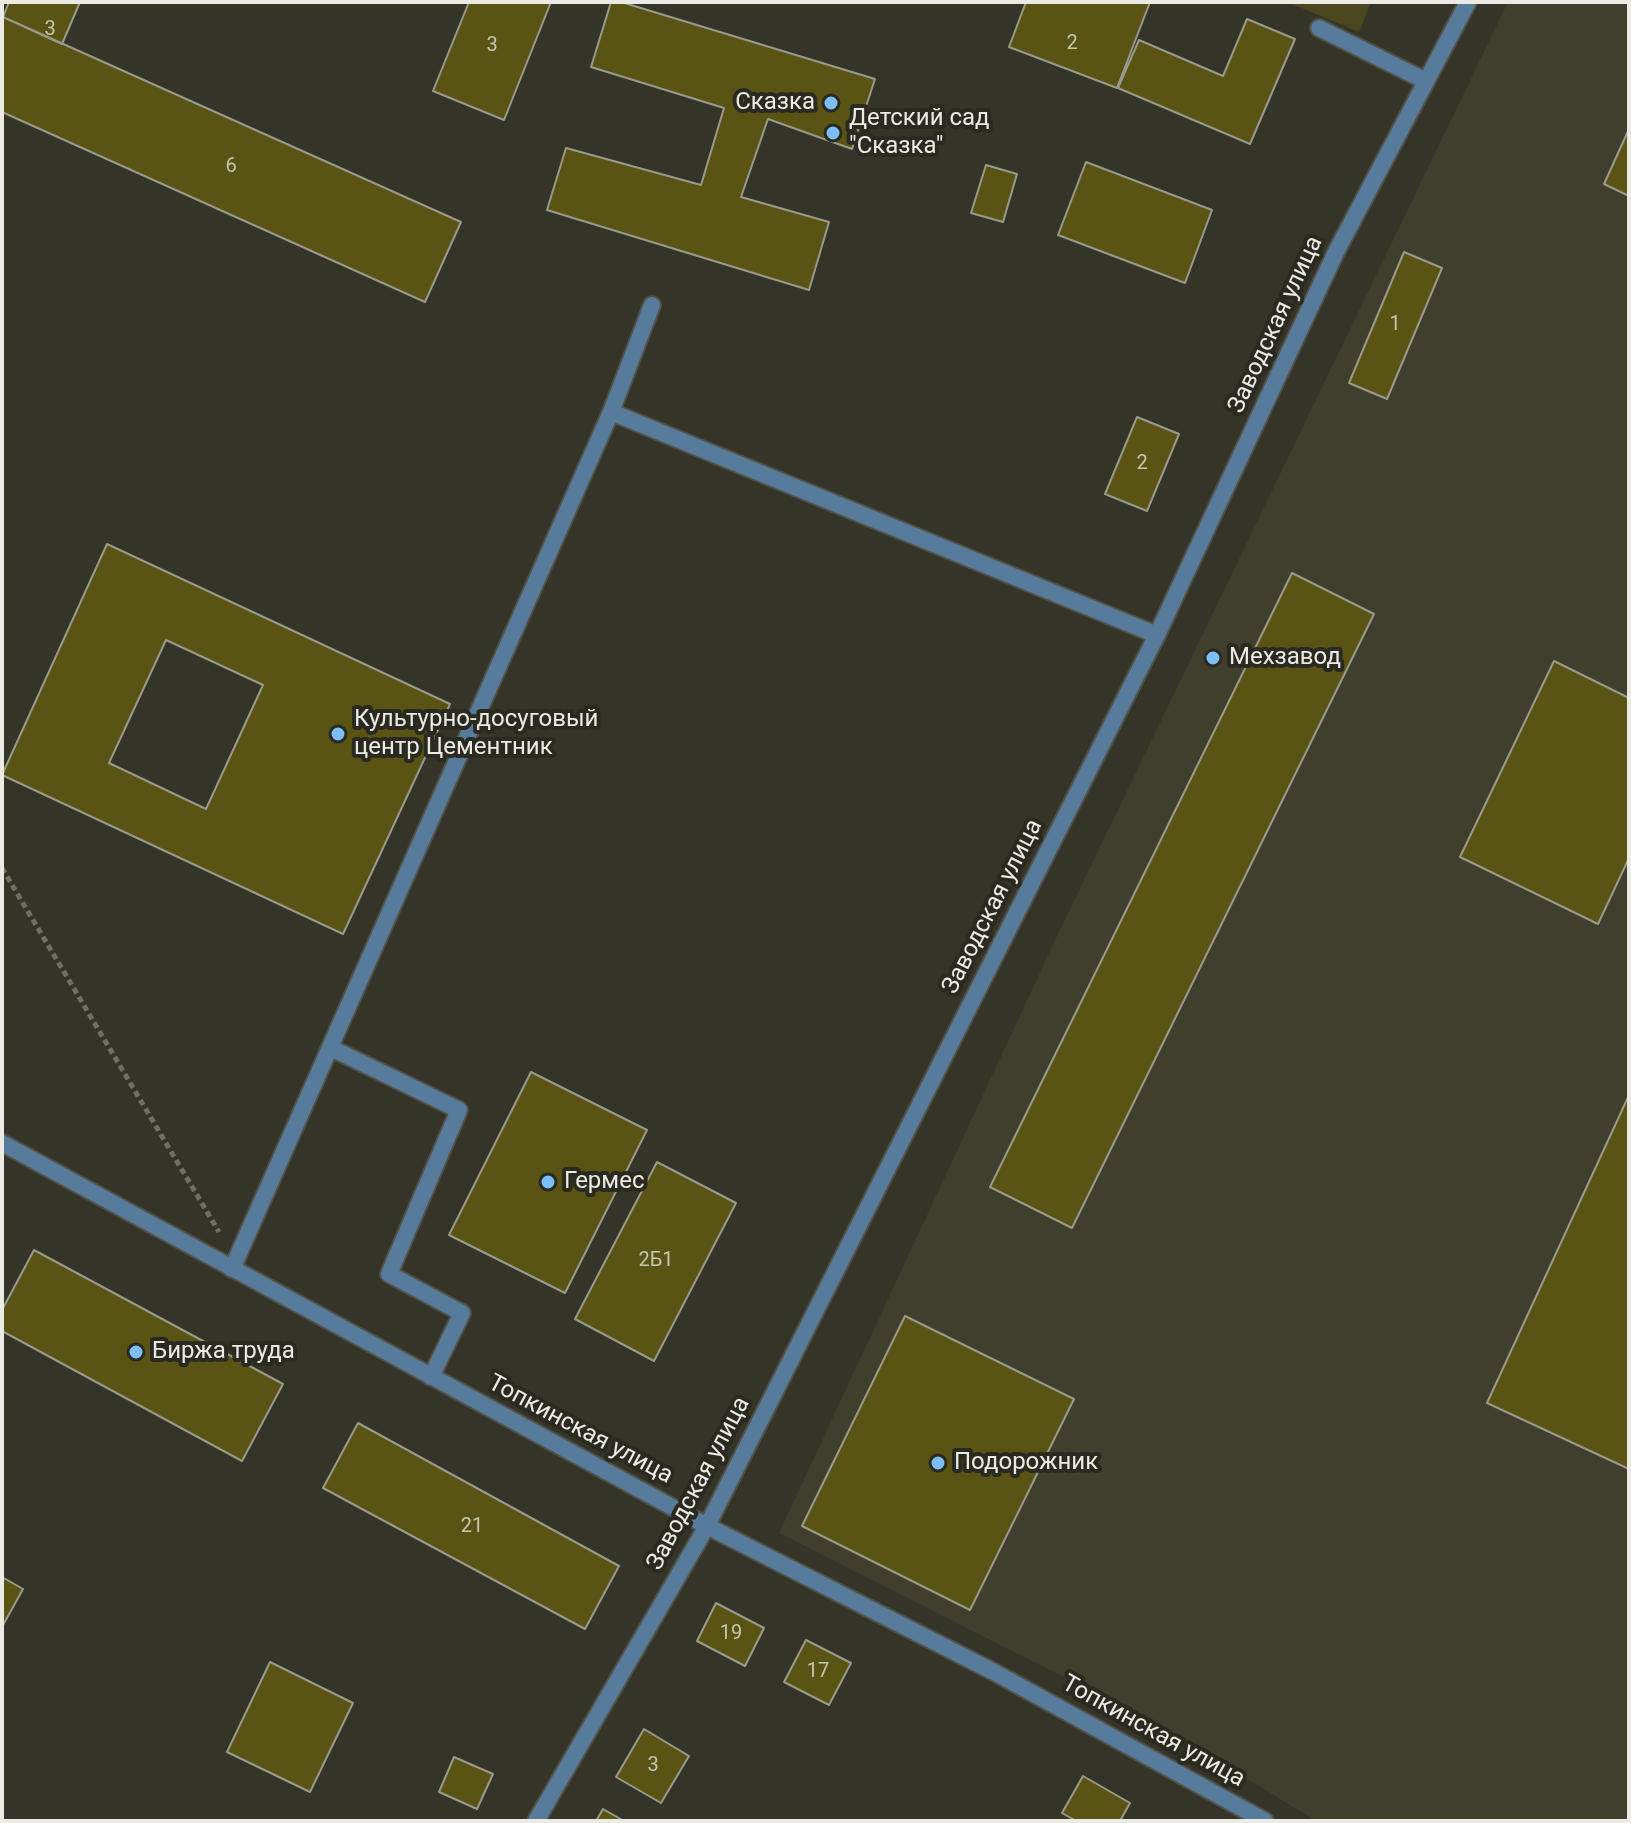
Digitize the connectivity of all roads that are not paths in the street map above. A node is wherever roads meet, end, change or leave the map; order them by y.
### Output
1 (1468, 2) edge
2 (1319, 28) dead end
3 (1426, 81) junction
4 (652, 305) dead end
5 (611, 412) junction
6 (1157, 635) junction
7 (331, 1048) junction
8 (2, 1143) edge
9 (232, 1269) junction
10 (431, 1377) junction
11 (707, 1526) junction
12 (536, 1821) edge
13 (1265, 1821) edge

1 - 3 street, Заводская улица
2 - 3 street
3 - 6 street, Заводская улица
4 - 5 street
5 - 6 street
5 - 7 street
6 - 11 street, Заводская улица
7 - 9 street
7 - 10 street
8 - 9 street, Топкинская улица
9 - 10 street, Топкинская улица
10 - 11 street, Топкинская улица
11 - 12 street, Заводская улица
11 - 13 street, Топкинская улица

